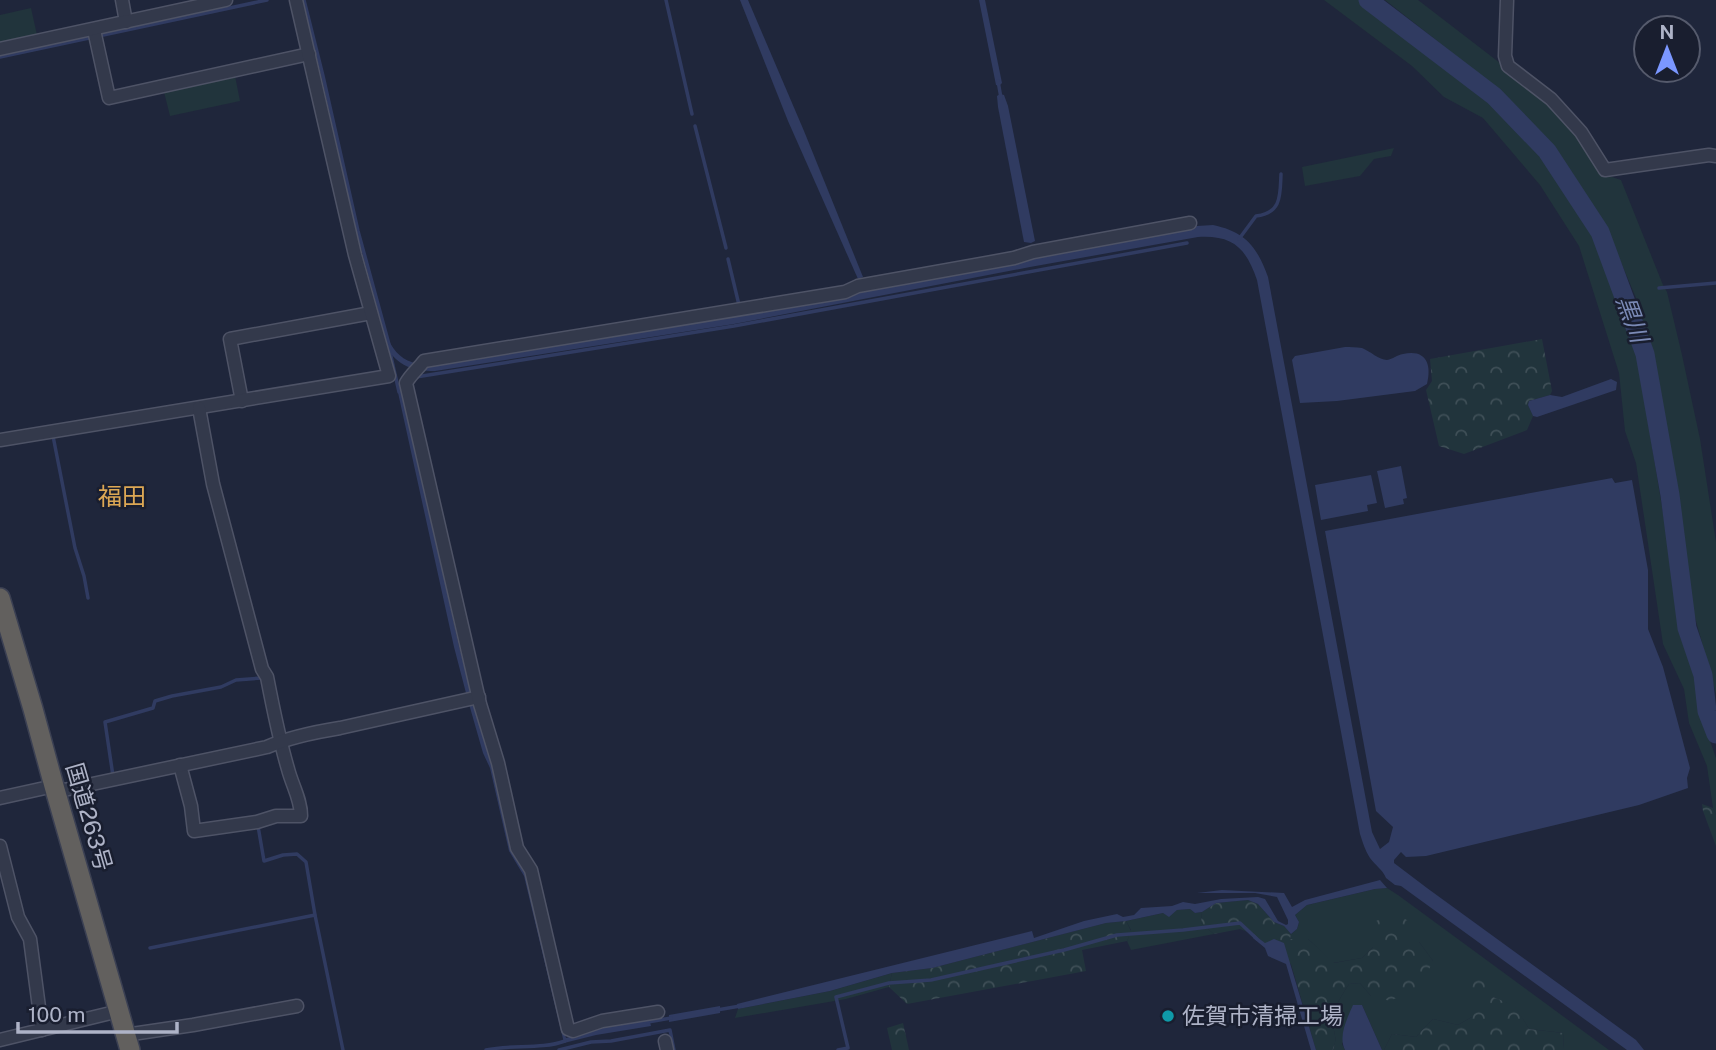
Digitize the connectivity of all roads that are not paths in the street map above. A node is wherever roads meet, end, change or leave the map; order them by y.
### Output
1 (121, 0) edge
2 (226, 0) edge
3 (296, 0) edge
4 (1507, 0) edge
5 (126, 22) junction
6 (96, 35) junction
7 (0, 49) edge
8 (309, 54) junction
9 (1716, 156) edge
10 (1190, 223) dead end
11 (371, 313) junction
12 (242, 401) junction
13 (200, 412) junction
14 (0, 440) edge
15 (0, 598) edge
16 (473, 698) junction
17 (280, 742) junction
18 (181, 769) junction
19 (54, 786) junction
20 (0, 798) edge
21 (0, 846) edge
22 (297, 1006) dead end
23 (118, 1011) junction
24 (658, 1012) dead end
25 (42, 1030) junction
26 (0, 1040) edge
27 (128, 1043) edge

1 - 5 street
2 - 5 street
3 - 8 street
4 - 9 street
5 - 6 street
6 - 7 street
6 - 8 street
8 - 11 street
10 - 16 street
11 - 12 street
11 - 12 street
12 - 13 street
13 - 14 street
13 - 17 street
15 - 19 highway, 国道263号
16 - 17 street
16 - 24 street
17 - 18 street
17 - 18 street
18 - 19 street
19 - 20 street
19 - 23 highway, 国道263号
21 - 25 street
22 - 27 street
23 - 25 street
23 - 27 highway, 国道263号
25 - 26 street

